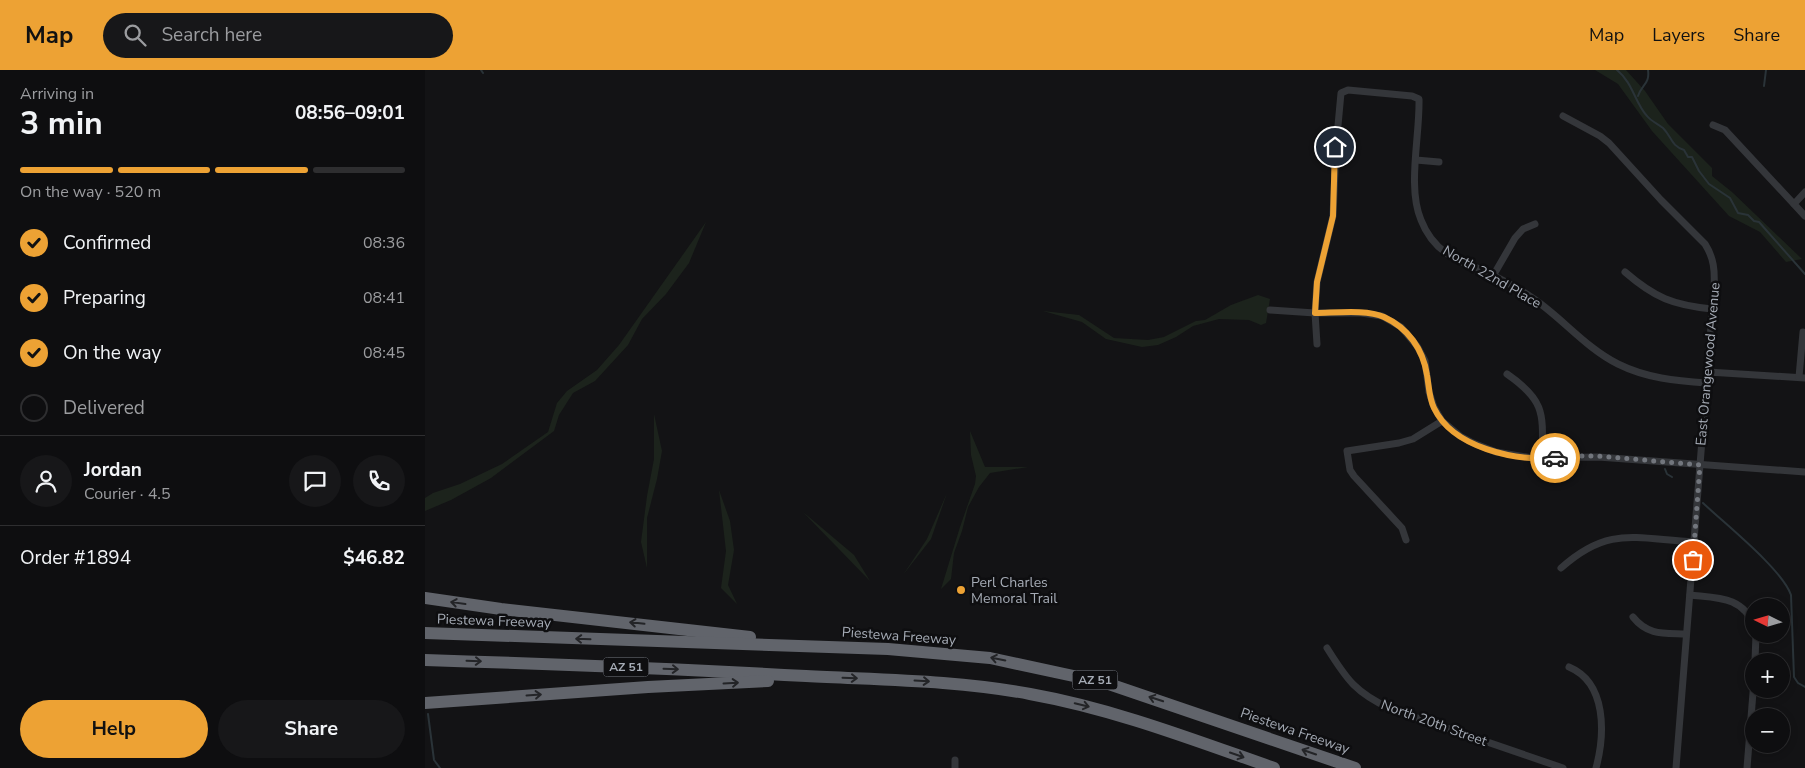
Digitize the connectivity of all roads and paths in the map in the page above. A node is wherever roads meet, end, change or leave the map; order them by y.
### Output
1 (1563, 116) dead end
2 (1713, 125) dead end
3 (1416, 160) junction
4 (1439, 162) dead end
5 (1805, 192) edge
6 (1795, 204) junction
7 (1805, 216) edge
8 (1535, 224) dead end
9 (1625, 272) dead end
10 (1493, 276) junction
11 (1712, 309) junction
12 (1270, 310) dead end
13 (1315, 313) junction
14 (1803, 332) dead end
15 (1317, 344) dead end
16 (1708, 372) junction
17 (1507, 374) dead end
18 (1802, 378) edge
19 (1707, 383) junction
20 (1442, 420) junction
21 (1542, 458) junction
22 (1700, 465) junction
23 (1805, 472) edge
24 (1406, 540) dead end
25 (1694, 542) junction
26 (1561, 568) dead end
27 (1690, 596) junction
28 (425, 598) edge
29 (1745, 611) edge
30 (1633, 617) dead end
31 (425, 633) edge
32 (1686, 634) junction
33 (824, 646) junction
34 (1327, 648) dead end
35 (425, 660) edge
36 (1569, 667) dead end
37 (827, 677) junction
38 (1753, 698) edge
39 (428, 703) edge
40 (1274, 768) edge
41 (1355, 768) edge
42 (1563, 768) edge
43 (1596, 768) edge
44 (1676, 768) edge
45 (1747, 768) edge

1 - 11 street, East Orangewood Avenue
2 - 6 street
3 - 4 street
3 - 10 street, North 22nd Place
3 - 13 street, North 22nd Place
5 - 6 street
6 - 7 street
8 - 10 street
9 - 11 street
10 - 19 street, North 22nd Place
11 - 16 street, East Orangewood Avenue
12 - 13 street
13 - 15 street
13 - 20 street
14 - 18 street
16 - 18 street
16 - 19 street, East Orangewood Avenue
17 - 21 street
19 - 22 street, East Orangewood Avenue
20 - 21 street
20 - 24 street
21 - 22 street
22 - 23 street
22 - 25 street, East Orangewood Avenue
25 - 26 street
25 - 27 street, East Orangewood Avenue
27 - 29 street
27 - 32 street, East Orangewood Avenue
33 -> 28 highway
30 - 32 street
33 -> 31 highway, Piestewa Freeway / AZ 51
32 - 44 street, East Orangewood Avenue
41 -> 33 highway, Piestewa Freeway / AZ 51
34 - 42 street, North 20th Street
35 -> 37 highway, AZ 51
36 - 43 street
39 -> 37 highway
37 -> 40 highway, AZ 51
38 - 45 street

